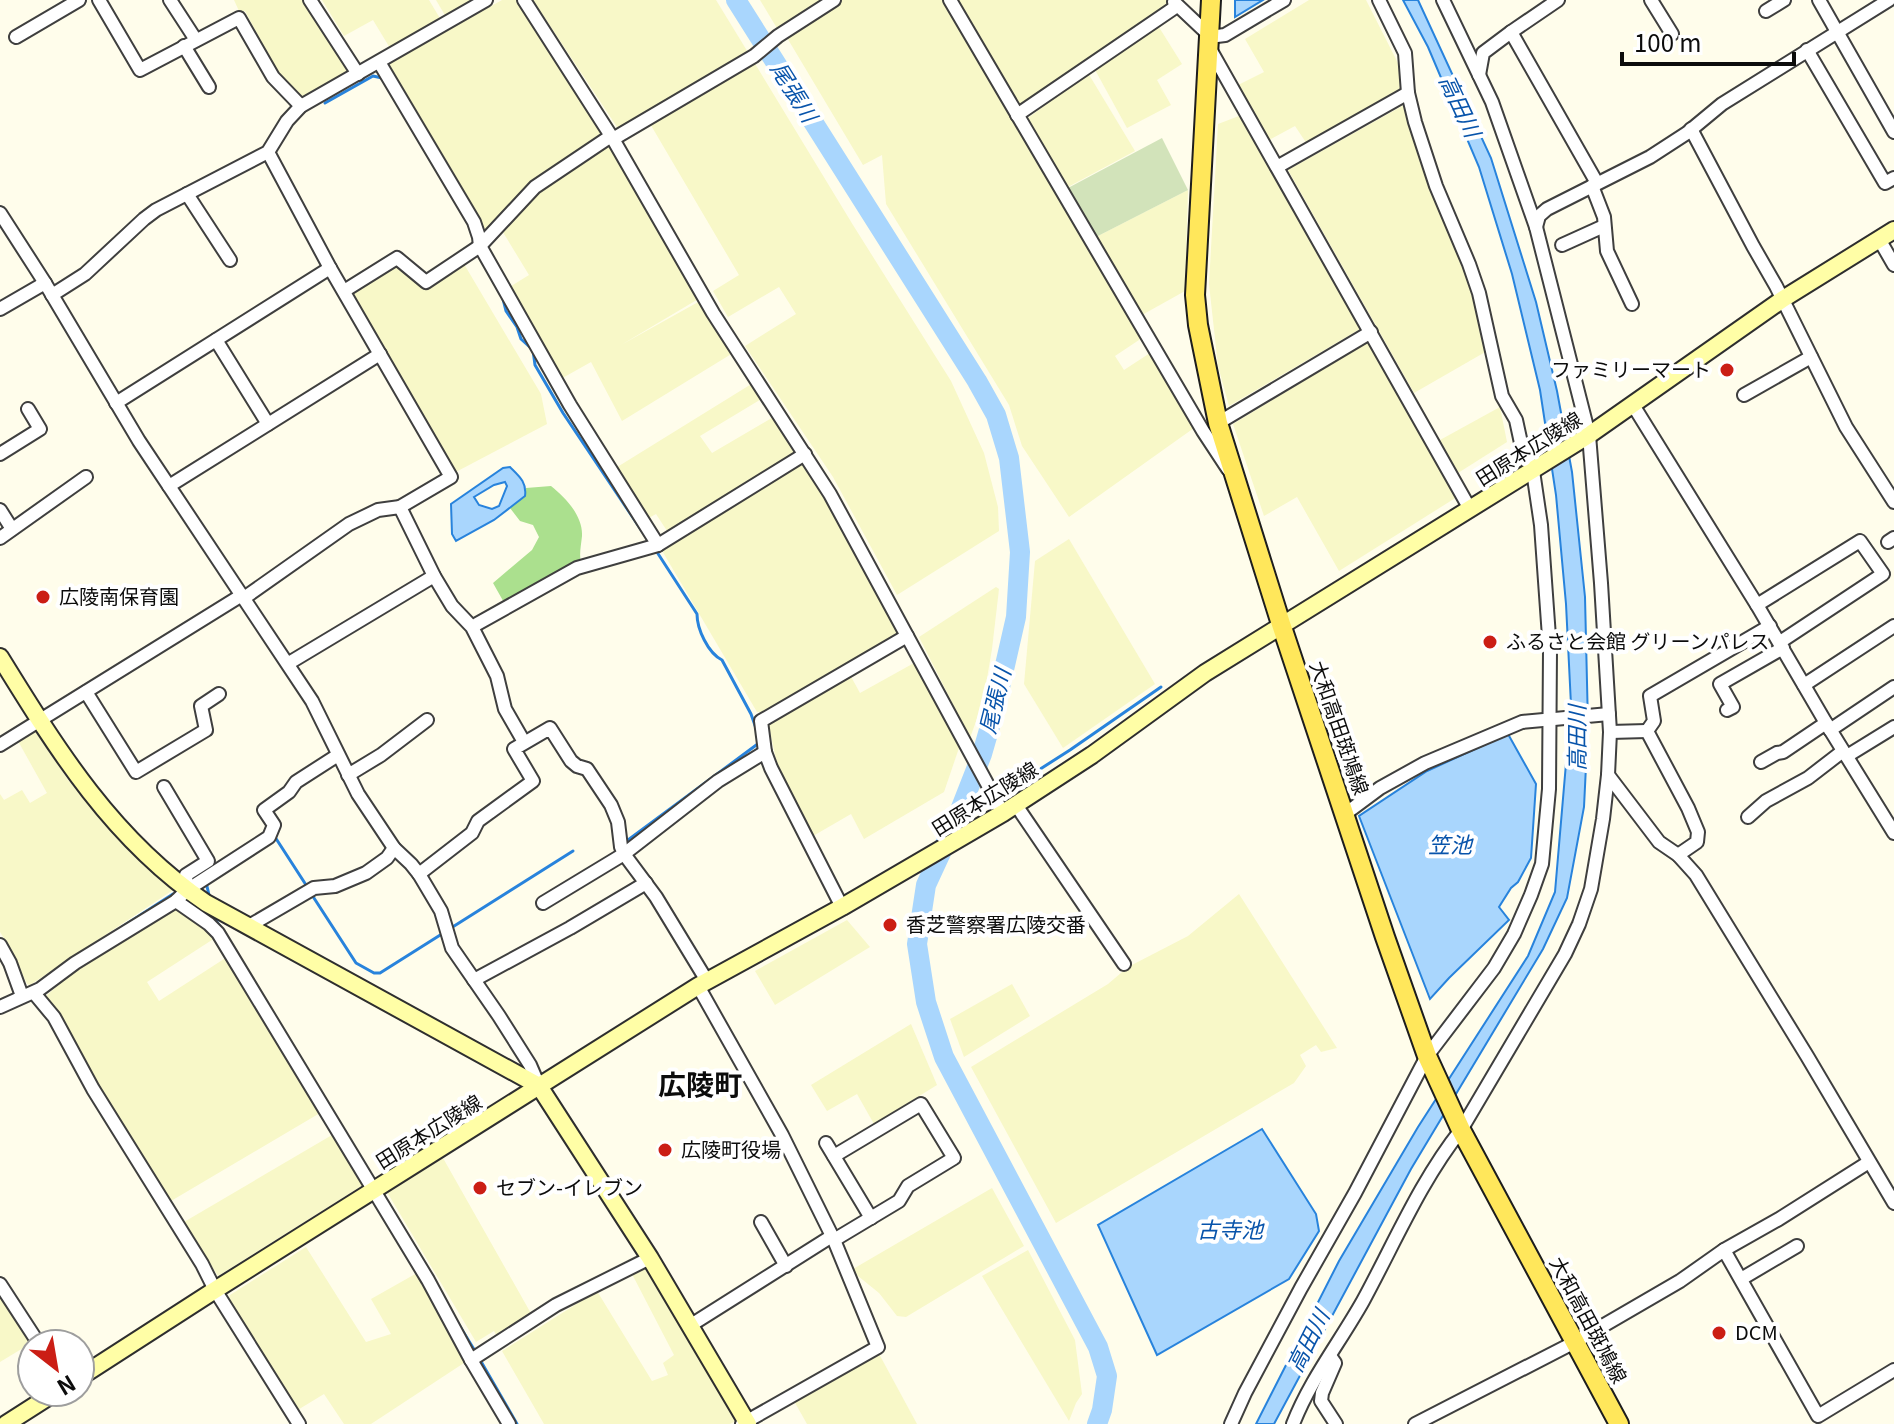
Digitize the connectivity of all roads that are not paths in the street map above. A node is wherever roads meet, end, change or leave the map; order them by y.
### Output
1 (79, 0) edge
2 (99, 0) edge
3 (170, 0) edge
4 (310, 0) edge
5 (486, 0) edge
6 (524, 0) edge
7 (834, 0) edge
8 (950, 0) edge
9 (1211, 0) edge
10 (1284, 0) edge
11 (1379, 0) edge
12 (1443, 0) edge
13 (1558, 0) edge
14 (1651, 0) edge
15 (1784, 0) edge
16 (1819, 0) edge
17 (1889, 0) edge
18 (1175, 3) edge
19 (1766, 11) dead end
20 (1511, 32) junction
21 (1838, 33) junction
22 (1672, 34) dead end
23 (16, 37) dead end
24 (1209, 41) junction
25 (190, 43) junction
26 (1807, 50) junction
27 (379, 62) junction
28 (358, 74) junction
29 (1479, 75) junction
30 (209, 87) dead end
31 (1408, 93) junction
32 (301, 106) junction
33 (1017, 115) junction
34 (1691, 129) junction
35 (1894, 132) edge
36 (612, 137) junction
37 (268, 152) junction
38 (1277, 167) junction
39 (1894, 178) edge
40 (1594, 184) junction
41 (187, 194) junction
42 (0, 213) edge
43 (1604, 226) junction
44 (1536, 227) junction
45 (1894, 230) edge
46 (1879, 239) junction
47 (1562, 245) dead end
48 (480, 246) junction
49 (230, 260) dead end
50 (1894, 265) edge
51 (330, 268) junction
52 (45, 283) junction
53 (344, 291) junction
54 (52, 295) junction
55 (1783, 299) junction
56 (1632, 304) dead end
57 (0, 309) edge
58 (1371, 332) junction
59 (216, 340) junction
60 (380, 354) junction
61 (1811, 357) junction
62 (1744, 395) dead end
63 (116, 403) junction
64 (1633, 405) junction
65 (28, 409) dead end
66 (1218, 423) junction
67 (268, 424) junction
68 (1586, 436) junction
69 (0, 454) edge
70 (805, 454) junction
71 (1535, 469) junction
72 (86, 477) dead end
73 (1237, 484) junction
74 (169, 486) junction
75 (1894, 502) edge
76 (400, 507) junction
77 (1470, 509) junction
78 (0, 510) edge
79 (12, 529) junction
80 (0, 538) edge
81 (658, 545) junction
82 (434, 576) junction
83 (243, 596) junction
84 (1757, 605) junction
85 (477, 624) dead end
86 (1281, 624) junction
87 (1770, 626) junction
88 (1894, 626) edge
89 (907, 636) junction
90 (1781, 645) junction
91 (0, 657) edge
92 (289, 663) junction
93 (1804, 685) junction
94 (1894, 687) edge
95 (86, 692) junction
96 (219, 694) dead end
97 (1727, 710) dead end
98 (1602, 715) junction
99 (1553, 719) junction
100 (39, 720) junction
101 (427, 720) dead end
102 (1828, 726) junction
103 (1894, 727) edge
104 (1647, 731) junction
105 (1610, 732) junction
106 (524, 742) junction
107 (0, 745) edge
108 (765, 752) junction
109 (1845, 754) junction
110 (338, 755) junction
111 (1761, 762) dead end
112 (348, 775) junction
113 (1608, 775) junction
114 (164, 787) dead end
115 (999, 799) junction
116 (1894, 802) edge
117 (1881, 810) junction
118 (1345, 814) junction
119 (1748, 817) dead end
120 (1894, 833) edge
121 (394, 848) junction
122 (624, 854) junction
123 (1678, 855) junction
124 (419, 874) junction
125 (646, 883) junction
126 (191, 889) junction
127 (543, 903) dead end
128 (842, 907) junction
129 (249, 926) junction
130 (0, 945) edge
131 (1124, 964) dead end
132 (474, 980) junction
133 (702, 984) junction
134 (25, 992) junction
135 (0, 1007) edge
136 (1429, 1061) junction
137 (539, 1086) junction
138 (1460, 1127) junction
139 (826, 1143) dead end
140 (834, 1156) junction
141 (1869, 1162) junction
142 (373, 1191) junction
143 (1894, 1203) edge
144 (871, 1218) junction
145 (761, 1222) dead end
146 (833, 1238) junction
147 (1797, 1246) dead end
148 (1724, 1250) junction
149 (650, 1258) junction
150 (786, 1266) junction
151 (1741, 1279) junction
152 (0, 1284) edge
153 (215, 1290) junction
154 (691, 1325) junction
155 (29, 1328) edge
156 (1575, 1342) junction
157 (1330, 1356) junction
158 (476, 1357) junction
159 (96, 1367) edge
160 (1894, 1370) edge
161 (31, 1408) edge
162 (1826, 1419) edge
163 (746, 1423) edge
164 (6, 1424) edge
165 (299, 1424) edge
166 (509, 1424) edge
167 (1231, 1424) edge
168 (1293, 1424) edge
169 (1336, 1424) edge
170 (1415, 1424) edge
171 (1619, 1424) edge

1 - 23 street
2 - 25 street
3 - 25 street
4 - 28 street
5 - 27 street
6 - 36 street
7 - 36 street
8 - 33 street
9 - 24 main road, 大和高田斑鳩線
10 - 24 street
11 - 31 street
12 - 29 street
13 - 20 street
14 - 22 street
15 - 19 street
16 - 21 street
17 - 21 street
18 - 24 street
18 - 33 street
20 - 29 street
20 - 40 street
21 - 26 street
21 - 35 street
24 - 38 street
24 - 66 main road, 大和高田斑鳩線
25 - 30 street
25 - 32 street
26 - 34 street
26 - 39 street
27 - 28 street
27 - 48 street
28 - 32 street
29 - 44 street
31 - 38 street
31 - 71 street
32 - 37 street
33 - 73 street
34 - 40 street
34 - 55 street
36 - 48 street
36 - 70 street
37 - 41 street
37 - 51 street
38 - 58 street
40 - 43 street
40 - 44 street
41 - 49 street
41 - 54 street
42 - 52 street
43 - 47 street
43 - 56 street
44 - 68 street
45 - 46 main road, 田原本広陵線
46 - 50 street
46 - 55 main road, 田原本広陵線
48 - 53 street
48 - 81 street
51 - 53 street
51 - 59 street
52 - 54 street
52 - 57 street
53 - 60 street
54 - 63 street
55 - 61 street
55 - 64 main road, 田原本広陵線
58 - 66 street
58 - 77 street
59 - 63 street
59 - 67 street
60 - 67 street
60 - 76 street
61 - 62 street
61 - 75 street
63 - 74 street
64 - 68 main road, 田原本広陵線
64 - 84 street
65 - 69 street
66 - 73 main road, 大和高田斑鳩線
67 - 74 street
68 - 71 main road, 田原本広陵線
68 - 98 street
70 - 81 street
70 - 89 street
71 - 77 main road, 田原本広陵線
71 - 99 street
72 - 79 street
73 - 86 main road, 大和高田斑鳩線
74 - 83 street
76 - 82 street
76 - 83 street
77 - 86 main road, 田原本広陵線
78 - 79 street
79 - 80 street
81 - 85 street
82 - 92 street
82 - 106 street
83 - 92 street
83 - 95 street
84 - 87 street
84 - 90 street
86 - 115 main road, 田原本広陵線
86 - 118 main road, 大和高田斑鳩線
87 - 90 street
87 - 104 street
88 - 93 street
89 - 108 street
89 - 115 street
90 - 93 street
90 - 97 street
91 - 100 main road
92 - 110 street
93 - 102 street
94 - 102 street
95 - 96 street
95 - 100 street
98 - 99 street
98 - 105 street
99 - 118 street
99 - 136 street
100 - 107 street
100 - 126 main road
101 - 112 street
102 - 109 street
102 - 111 street
103 - 109 street
104 - 105 street
104 - 123 street
105 - 113 street
106 - 122 street
106 - 124 street
108 - 122 street
108 - 128 street
109 - 117 street
109 - 119 street
110 - 112 street
110 - 126 street
112 - 121 street
113 - 123 street
113 - 138 street
114 - 126 street
115 - 128 main road, 田原本広陵線
115 - 131 street
116 - 117 street
117 - 120 street
118 - 136 main road, 大和高田斑鳩線
121 - 124 street
121 - 129 street
122 - 125 street
122 - 127 street
123 - 141 street
124 - 132 street
125 - 132 street
125 - 133 street
126 - 129 main road
126 - 134 street
126 - 142 street
128 - 133 main road, 田原本広陵線
129 - 137 main road
130 - 134 street
132 - 137 street
133 - 137 main road, 田原本広陵線
133 - 146 street
134 - 135 street
134 - 153 street
136 - 138 main road, 大和高田斑鳩線
136 - 167 street
137 - 142 main road, 田原本広陵線
137 - 149 main road
138 - 156 main road, 大和高田斑鳩線
138 - 157 street
139 - 140 street
140 - 144 street
140 - 144 street
141 - 143 street
141 - 148 street
142 - 153 main road, 田原本広陵線
142 - 158 street
144 - 146 street
145 - 150 street
146 - 150 street
146 - 163 street
147 - 151 street
148 - 151 street
148 - 156 street
149 - 154 main road
149 - 158 street
150 - 154 street
151 - 162 street
152 - 155 street
153 - 159 main road, 田原本広陵線
153 - 165 street
154 - 163 main road
156 - 170 street
156 - 171 main road, 大和高田斑鳩線
157 - 168 street
157 - 169 street
158 - 166 street
160 - 162 street
161 - 164 main road

